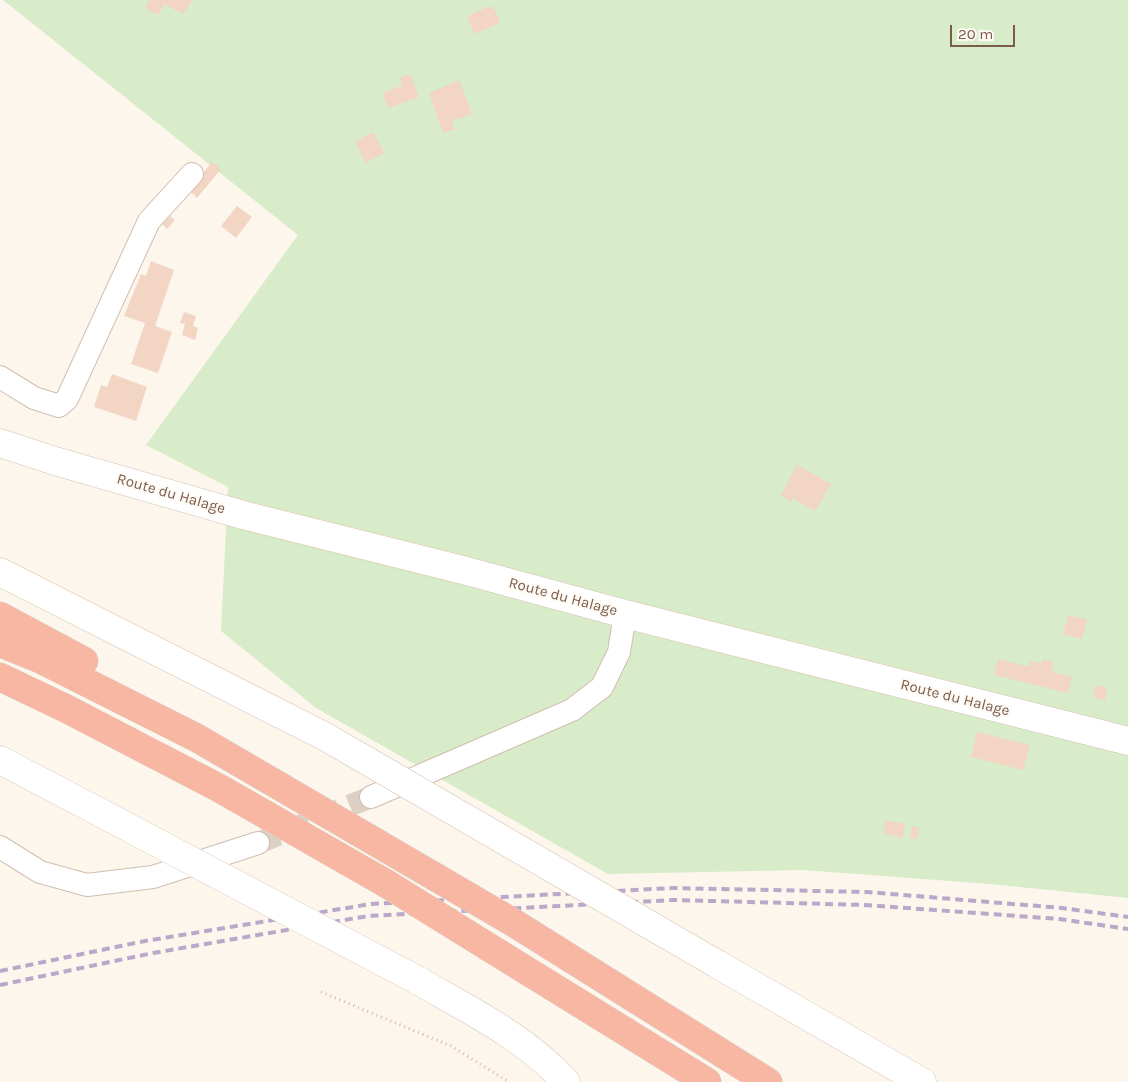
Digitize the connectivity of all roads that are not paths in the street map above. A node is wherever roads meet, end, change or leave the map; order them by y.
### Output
1 (192, 174) dead end
2 (0, 378) edge
3 (0, 443) edge
4 (0, 572) edge
5 (625, 614) junction
6 (0, 616) edge
7 (0, 643) edge
8 (0, 677) edge
9 (0, 693) edge
10 (1128, 741) edge
11 (162, 758) junction
12 (0, 760) edge
13 (371, 796) tunnel mouth
14 (370, 838) junction
15 (258, 843) tunnel mouth
16 (0, 847) edge
17 (566, 1082) edge
18 (707, 1082) edge
19 (768, 1082) edge
20 (922, 1082) edge

1 - 2 street
3 - 5 main road, Route du Halage
4 - 20 main road, bridge
5 - 10 main road, Route du Halage
5 - 13 street
6 - 14 highway
7 - 14 highway
8 - 11 highway
9 - 11 highway
11 - 18 highway, bridge
12 - 17 main road, bridge
14 - 19 highway, bridge
15 - 16 street

